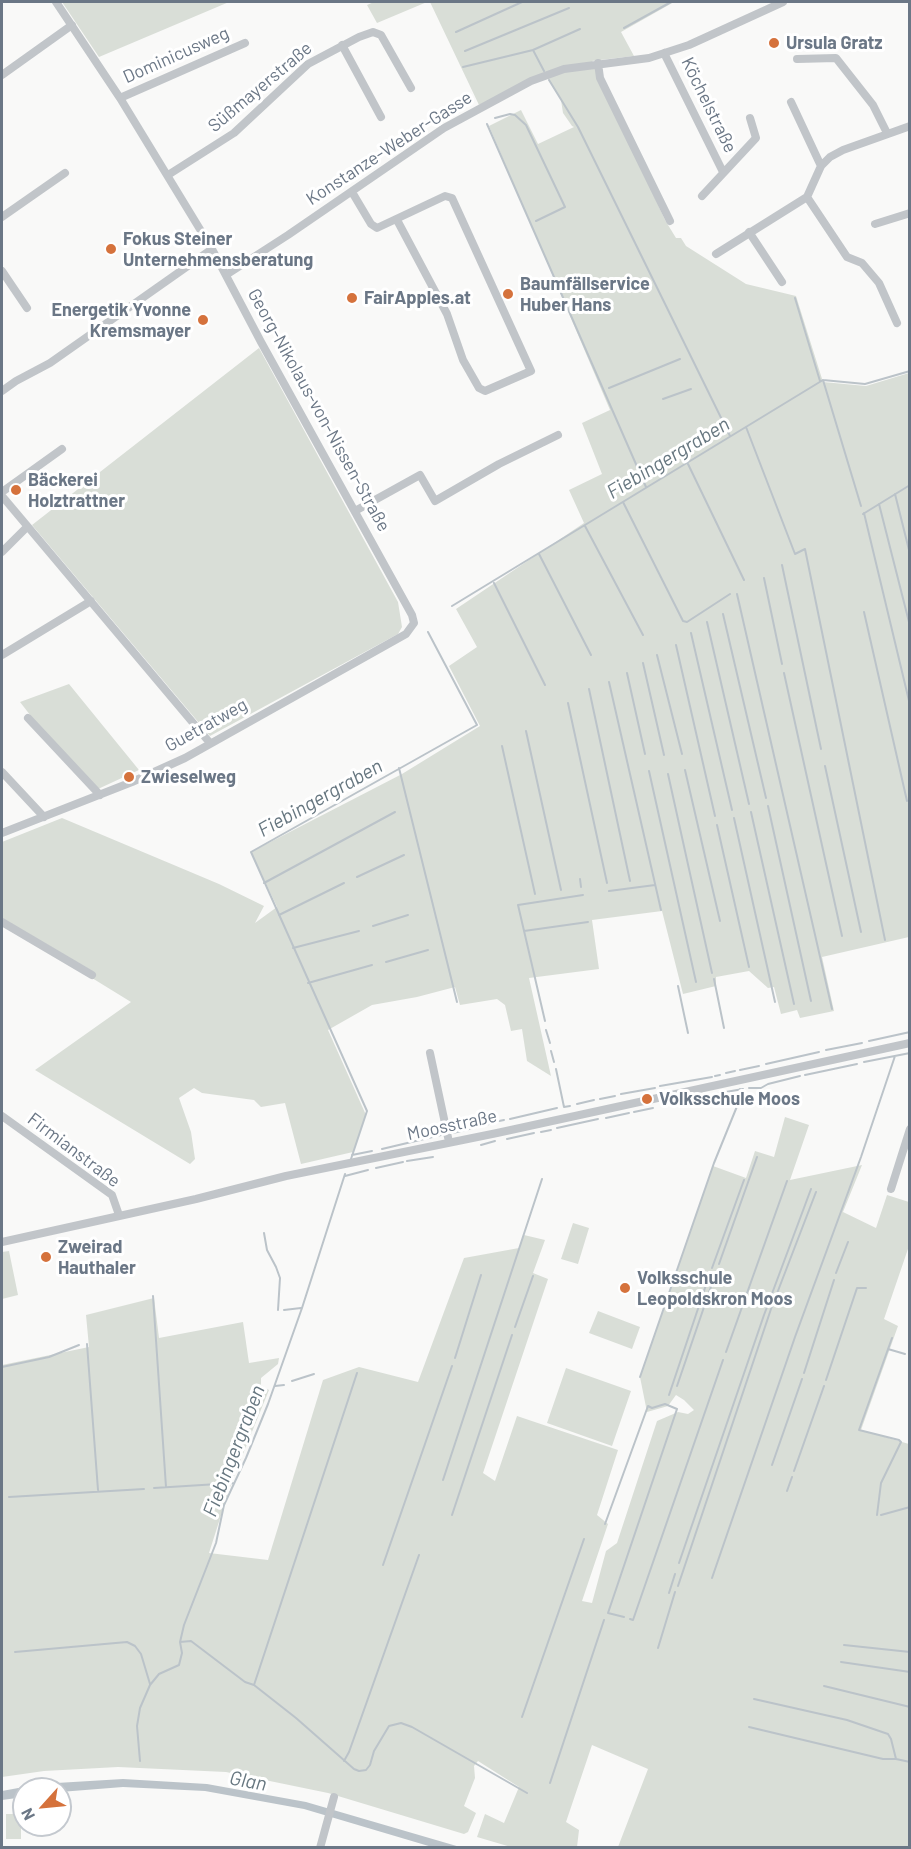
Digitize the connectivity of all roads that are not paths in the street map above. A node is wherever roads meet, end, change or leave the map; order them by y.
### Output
1 (56, 2) edge
2 (783, 2) edge
3 (72, 25) junction
4 (245, 43) dead end
5 (342, 45) junction
6 (664, 53) junction
7 (797, 59) dead end
8 (598, 63) junction
9 (2, 75) edge
10 (411, 88) dead end
11 (120, 98) junction
12 (791, 102) dead end
13 (381, 117) dead end
14 (750, 118) dead end
15 (909, 126) edge
16 (887, 133) junction
17 (821, 166) junction
18 (723, 172) junction
19 (66, 173) dead end
20 (168, 175) junction
21 (352, 192) junction
22 (702, 196) dead end
23 (807, 197) junction
24 (909, 213) edge
25 (2, 217) edge
26 (397, 220) junction
27 (670, 221) dead end
28 (874, 224) dead end
29 (749, 232) junction
30 (212, 249) junction
31 (716, 254) dead end
32 (2, 271) edge
33 (226, 275) junction
34 (782, 282) dead end
35 (27, 308) dead end
36 (897, 323) dead end
37 (2, 391) edge
38 (558, 435) dead end
39 (62, 449) dead end
40 (2, 494) edge
41 (355, 511) junction
42 (27, 527) junction
43 (2, 552) edge
44 (91, 601) junction
45 (414, 623) joint
46 (2, 655) edge
47 (28, 718) dead end
48 (210, 743) junction
49 (2, 772) edge
50 (99, 795) junction
51 (44, 817) junction
52 (2, 833) edge
53 (2, 921) edge
54 (92, 975) dead end
55 (909, 1043) edge
56 (430, 1053) dead end
57 (2, 1116) edge
58 (909, 1128) edge
59 (448, 1142) junction
60 (891, 1189) dead end
61 (119, 1215) junction
62 (2, 1242) edge
63 (334, 1799) dead end
64 (320, 1848) edge

1 - 3 street, Georg-Nikolaus-von-Nissen-Straße
2 - 6 street, Konstanze-Weber-Gasse
3 - 9 street
3 - 11 street, Georg-Nikolaus-von-Nissen-Straße
4 - 11 street, Dominicusweg
5 - 10 street, Süßmayerstraße
5 - 13 street
5 - 20 street, Süßmayerstraße
6 - 8 street, Konstanze-Weber-Gasse
6 - 18 street, Köchelstraße
7 - 16 street
8 - 21 street, Konstanze-Weber-Gasse
8 - 27 street
11 - 20 street, Georg-Nikolaus-von-Nissen-Straße
12 - 17 street
14 - 18 street, Köchelstraße
15 - 16 street
16 - 17 street
17 - 23 street
18 - 22 street, Köchelstraße
19 - 25 street
20 - 30 street, Georg-Nikolaus-von-Nissen-Straße
21 - 26 street
21 - 33 street, Konstanze-Weber-Gasse
23 - 29 street
23 - 36 street
24 - 28 street
26 - 26 street
29 - 31 street
29 - 34 street
30 - 33 street, Georg-Nikolaus-von-Nissen-Straße
30 - 37 street
32 - 35 street
33 - 41 street, Georg-Nikolaus-von-Nissen-Straße
38 - 41 street
39 - 40 street
40 - 42 street
41 - 45 street, Georg-Nikolaus-von-Nissen-Straße
42 - 43 street
42 - 44 street
44 - 46 street
44 - 48 street
45 - 48 street, Guetratweg
47 - 50 street
48 - 50 street, Guetratweg
49 - 51 street
50 - 51 street, Guetratweg
51 - 52 street, Guetratweg
53 - 54 street
55 - 59 street, Moosstraße
56 - 59 street
57 - 61 street, Firmianstraße
58 - 60 street
59 - 61 street, Moosstraße
61 - 62 street, Moosstraße
63 - 64 street

